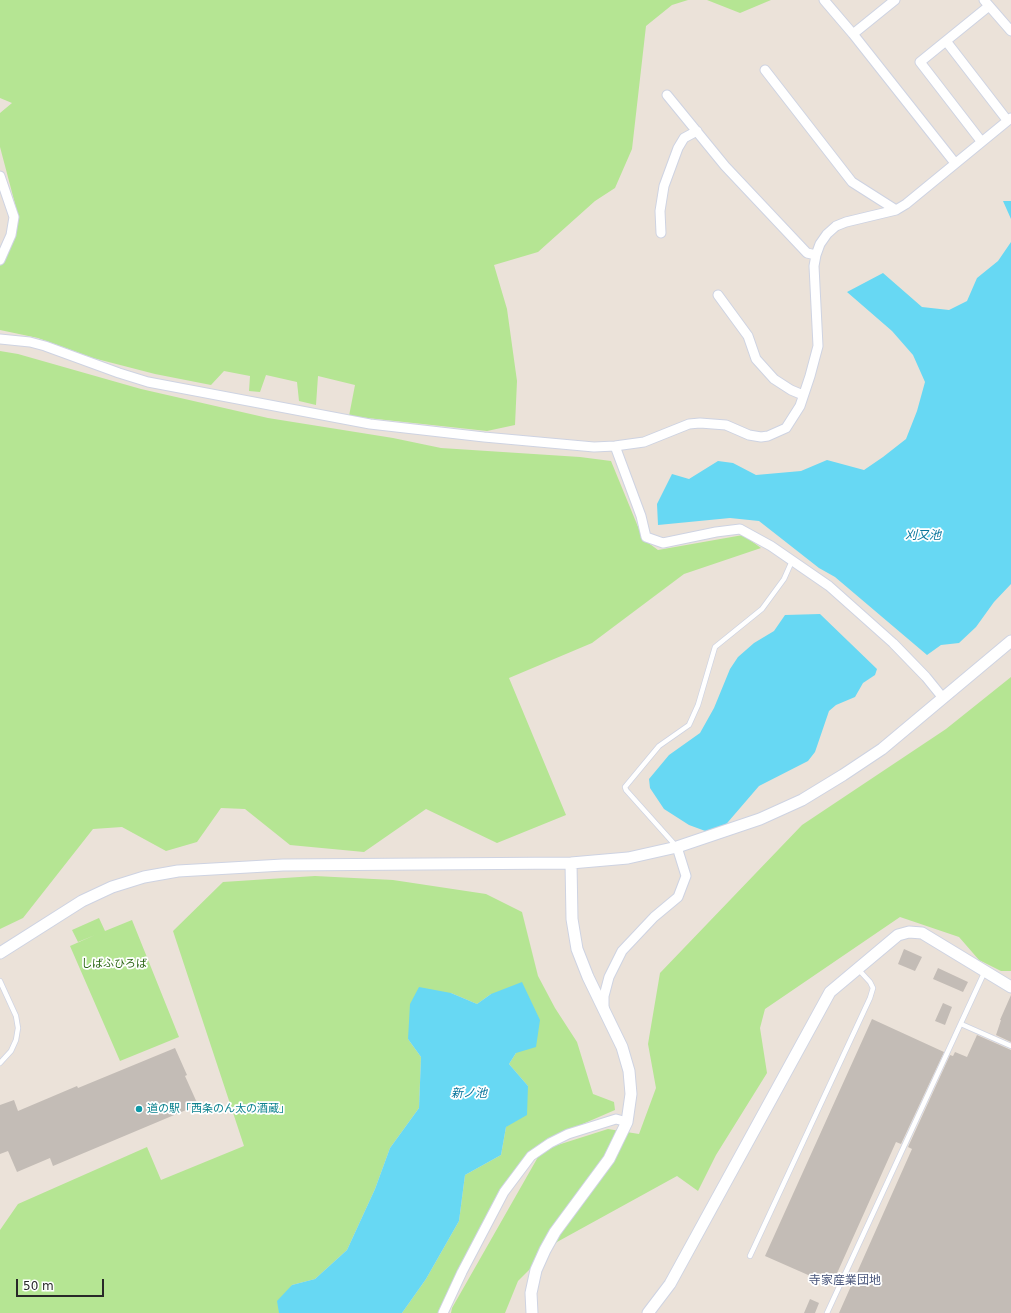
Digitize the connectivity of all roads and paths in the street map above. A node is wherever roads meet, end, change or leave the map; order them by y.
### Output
1 (824, 0) edge
2 (895, 0) edge
3 (987, 3) edge
4 (1011, 31) edge
5 (853, 34) junction
6 (946, 41) junction
7 (765, 70) dead end
8 (667, 95) dead end
9 (1009, 119) edge
10 (697, 131) junction
11 (981, 141) junction
12 (955, 163) junction
13 (0, 176) edge
14 (896, 210) junction
15 (661, 233) dead end
16 (816, 255) junction
17 (0, 260) edge
18 (718, 295) dead end
19 (0, 339) edge
20 (803, 395) junction
21 (615, 446) junction
22 (792, 561) junction
23 (1011, 641) edge
24 (943, 698) junction
25 (677, 847) junction
26 (571, 863) junction
27 (0, 953) edge
28 (858, 969) junction
29 (985, 971) junction
30 (0, 981) edge
31 (1011, 987) edge
32 (604, 1010) junction
33 (961, 1024) junction
34 (1011, 1046) edge
35 (0, 1063) edge
36 (627, 1122) junction
37 (750, 1256) dead end
38 (443, 1313) edge
39 (532, 1313) edge
40 (648, 1313) edge
41 (827, 1313) edge

1 - 5 street
2 - 5 street
3 - 4 street
3 - 6 street
5 - 12 street
6 - 9 street
6 - 11 street
7 - 14 street
8 - 10 street
9 - 11 street
10 - 15 street
10 - 16 street
11 - 12 street
12 - 14 street
13 - 17 street
14 - 16 street
16 - 20 street
18 - 20 street
19 - 21 street
20 - 21 street
21 - 22 street
22 - 24 street
22 - 25 lane
23 - 24 street
24 - 25 street
25 - 26 street
25 - 32 street
26 - 27 street
26 - 32 street
28 - 29 street
28 - 37 lane
28 - 40 street
29 - 31 street
29 - 33 lane
30 - 35 lane
32 - 36 street
33 - 34 lane
33 - 41 lane
36 - 38 street
36 - 39 street

